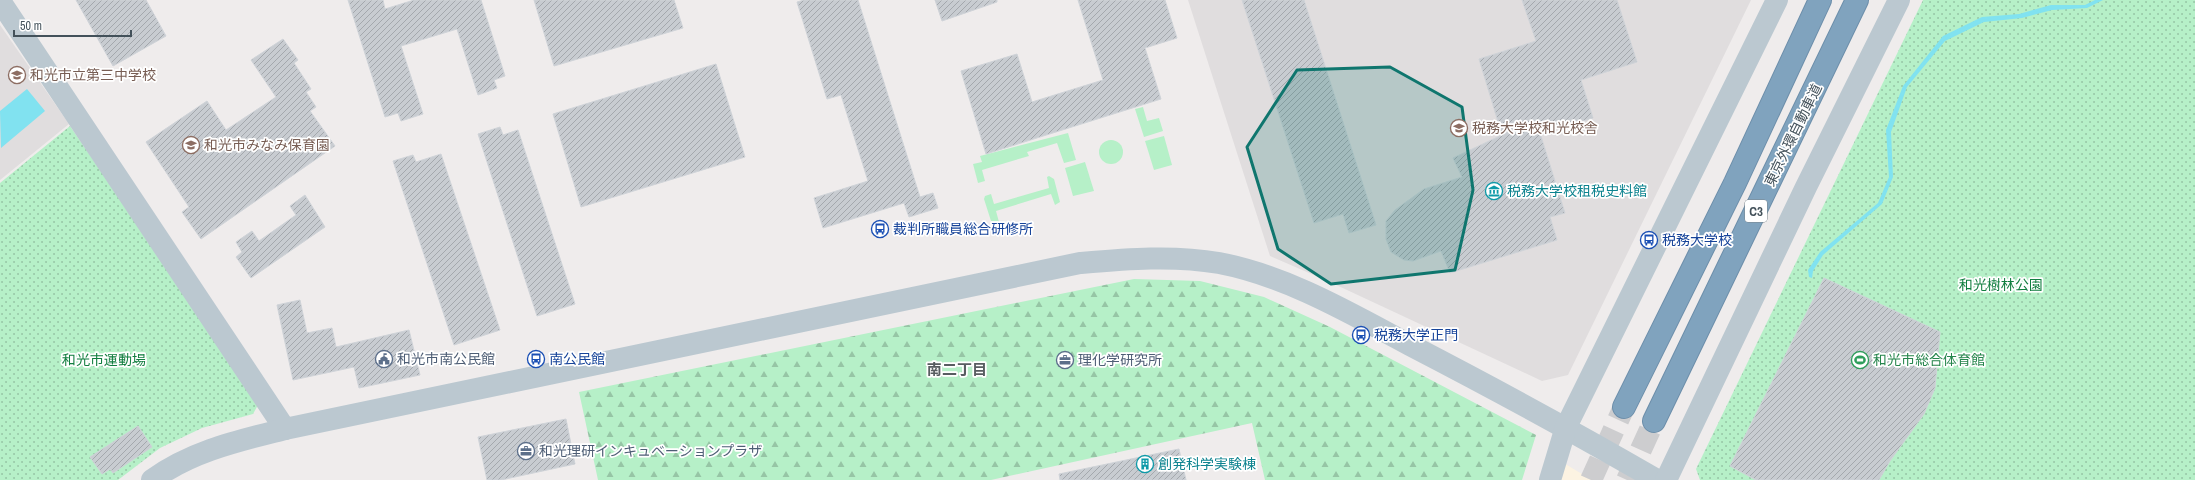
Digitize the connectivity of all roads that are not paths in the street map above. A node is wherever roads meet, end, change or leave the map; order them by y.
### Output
1 (1777, 0) edge
2 (1820, 0) edge
3 (1857, 0) edge
4 (1899, 0) edge
5 (0, 1) edge
6 (1624, 407) tunnel mouth
7 (1654, 421) tunnel mouth
8 (1566, 427) junction
9 (285, 428) junction
10 (152, 480) edge
11 (1550, 480) edge
12 (1657, 480) edge
13 (1666, 480) edge

1 - 8 street
2 - 6 highway, C3
3 - 7 highway, 東京外環自動車道 / C3
4 - 13 street
5 - 9 street
8 - 9 street
8 - 11 street
8 - 12 street
9 - 10 street

